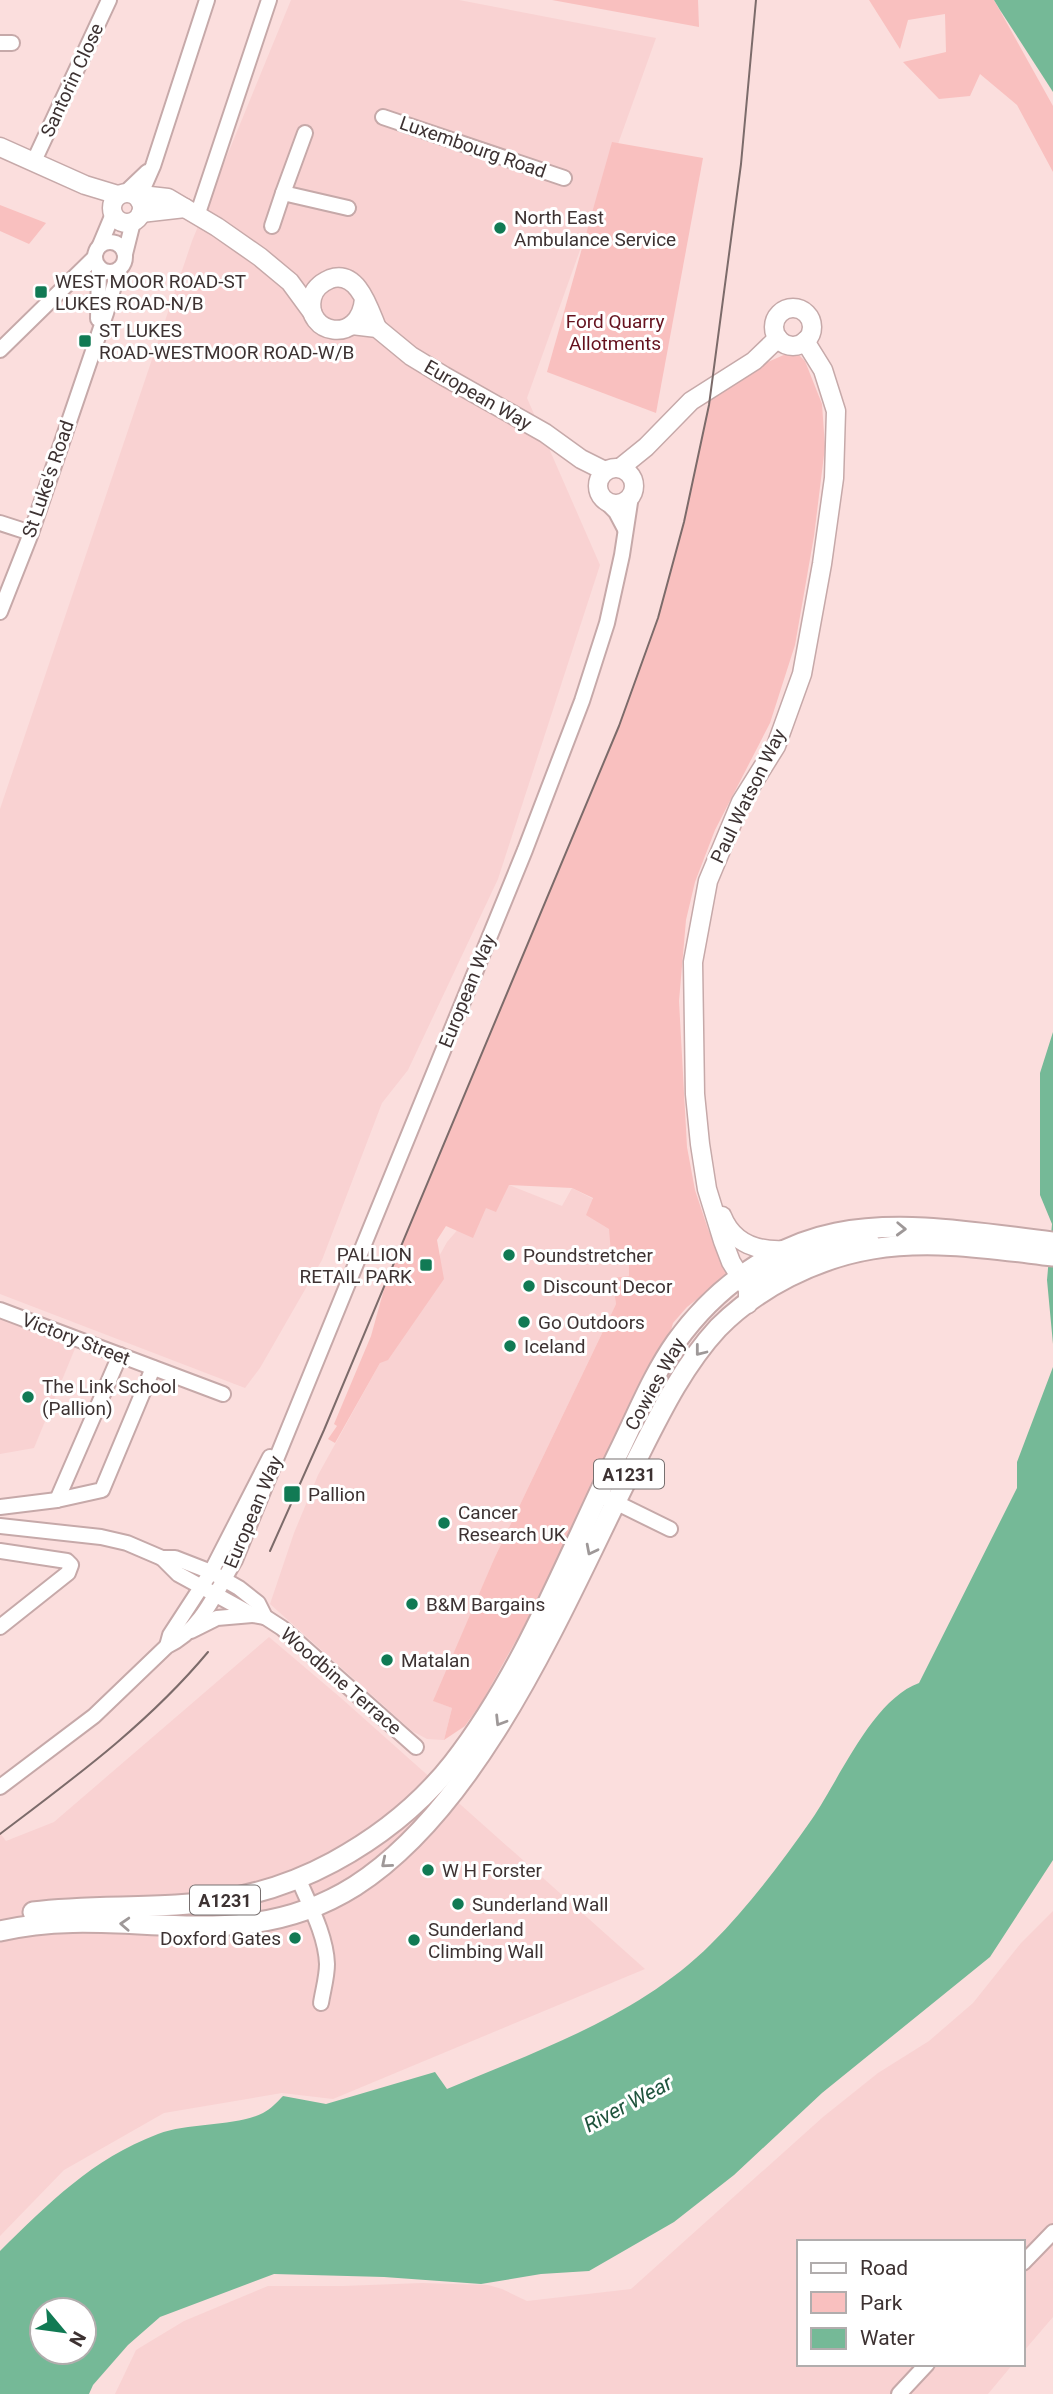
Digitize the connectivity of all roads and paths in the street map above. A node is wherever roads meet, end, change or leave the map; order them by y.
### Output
1 (109, 0) edge
2 (207, 0) edge
3 (269, 0) edge
4 (383, 117) dead end
5 (305, 133) dead end
6 (0, 147) edge
7 (34, 161) junction
8 (564, 178) dead end
9 (283, 192) junction
10 (128, 206) junction
11 (348, 208) dead end
12 (191, 212) junction
13 (272, 226) dead end
14 (125, 254) junction
15 (98, 256) junction
16 (119, 269) junction
17 (290, 282) junction
18 (322, 283) junction
19 (364, 299) junction
20 (312, 312) junction
21 (352, 325) junction
22 (377, 328) junction
23 (778, 338) junction
24 (805, 341) junction
25 (94, 345) junction
26 (0, 350) edge
27 (614, 474) junction
28 (631, 496) junction
29 (607, 503) junction
30 (0, 523) edge
31 (625, 529) junction
32 (31, 533) junction
33 (0, 612) edge
34 (706, 1178) junction
35 (982, 1241) junction
36 (1053, 1242) edge
37 (896, 1246) junction
38 (787, 1250) junction
39 (1053, 1256) edge
40 (740, 1276) junction
41 (748, 1304) junction
42 (0, 1310) edge
43 (120, 1355) junction
44 (153, 1368) junction
45 (223, 1394) dead end
46 (281, 1445) junction
47 (607, 1498) junction
48 (57, 1500) junction
49 (0, 1507) edge
50 (0, 1526) edge
51 (670, 1529) dead end
52 (0, 1551) edge
53 (162, 1558) junction
54 (235, 1560) junction
55 (217, 1575) junction
56 (239, 1588) junction
57 (209, 1590) junction
58 (259, 1616) junction
59 (0, 1627) edge
60 (190, 1631) junction
61 (167, 1646) junction
62 (416, 1747) dead end
63 (0, 1787) edge
64 (298, 1878) junction
65 (311, 1910) junction
66 (0, 1918) edge
67 (0, 1931) edge
68 (321, 2003) dead end
69 (1053, 2232) edge
70 (1025, 2261) edge
71 (925, 2366) edge
72 (899, 2394) edge

1 - 7 street, Santorin Close
2 - 10 street, St Luke's Road
3 - 12 street
4 - 8 street, Luxembourg Road
5 - 9 street
6 - 7 main road
7 - 10 main road
9 - 11 street
9 - 13 street
10 - 12 main road
10 - 14 street
10 - 15 street, St Luke's Road
12 - 17 main road
14 - 15 street
14 - 16 street
15 - 16 street
15 - 25 street, St Luke's Road
15 - 26 street
16 - 25 street, St Luke's Road
17 - 18 main road
17 - 20 main road
18 - 19 main road
18 - 20 main road
19 - 21 main road
19 - 22 main road
20 - 21 main road
21 - 22 main road
22 - 27 main road, European Way
23 - 24 main road
23 - 24 main road
23 - 27 main road
24 - 34 main road, Paul Watson Way
25 - 32 street, St Luke's Road
27 - 28 main road
27 - 29 main road
28 - 29 main road
28 - 31 street, European Way
29 - 31 street
30 - 32 street
31 - 46 street, European Way
32 - 33 street, St Luke's Road
34 - 38 main road, Paul Watson Way
34 - 40 main road, Paul Watson Way
35 - 36 highway, A1231
35 - 37 highway, Cowies Way / A1231
38 -> 35 highway, Cowies Way / A1231
35 - 39 highway, A1231
37 - 40 main road
37 - 41 highway, Cowies Way / A1231
38 - 40 highway, Cowies Way / A1231
40 - 41 main road, Paul Watson Way
40 - 47 highway, Cowies Way / A1231
41 -> 47 highway, Cowies Way / A1231
42 - 43 street, Victory Street
43 - 44 street, Victory Street
43 - 48 street
44 - 45 street, Victory Street
44 - 48 street, Victory Street
46 - 54 street, European Way
46 - 55 street, European Way
47 - 51 street
47 - 64 highway, Cowies Way / A1231
47 -> 65 highway, Cowies Way / A1231
48 - 49 street
50 - 53 street
52 - 59 street
53 - 55 street, Woodbine Terrace
53 - 57 street, Woodbine Terrace
54 - 55 street, European Way
54 - 56 street
55 - 56 street, Woodbine Terrace
55 - 57 street
56 - 58 street, Woodbine Terrace
57 - 58 street, Woodbine Terrace
57 - 60 street
57 - 61 street
58 - 60 street
58 - 62 street, Woodbine Terrace
60 - 61 street
61 - 63 street
64 - 65 street
64 - 66 highway, A1231
65 -> 67 highway, A1231
65 - 68 street
69 - 70 street
71 - 72 street

